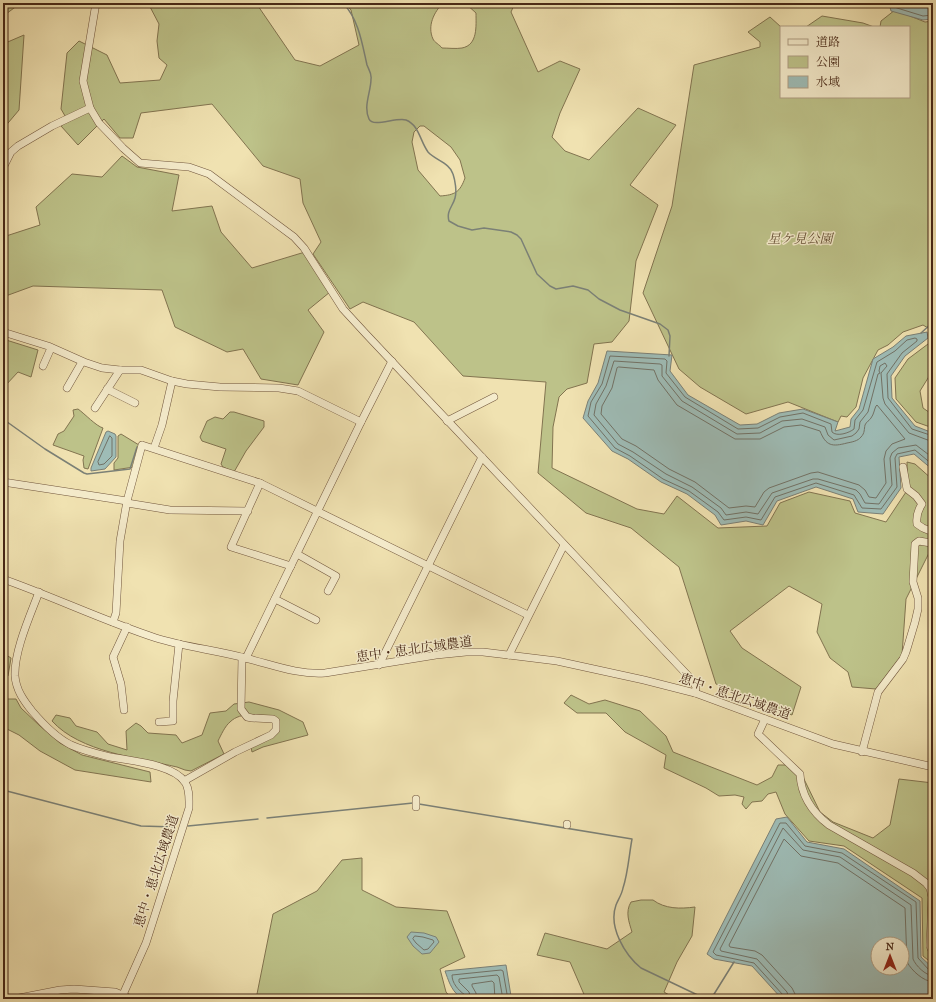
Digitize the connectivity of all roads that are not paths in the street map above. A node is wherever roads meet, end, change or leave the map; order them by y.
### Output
1 (96, 3) edge
2 (90, 108) junction
3 (3, 168) edge
4 (3, 332) edge
5 (52, 348) junction
6 (392, 361) junction
7 (82, 362) junction
8 (43, 366) dead end
9 (120, 370) junction
10 (172, 381) junction
11 (67, 388) dead end
12 (107, 389) junction
13 (494, 397) dead end
14 (135, 403) dead end
15 (95, 408) dead end
16 (447, 421) junction
17 (361, 422) junction
18 (154, 448) junction
19 (482, 457) junction
20 (903, 467) dead end
21 (3, 482) edge
22 (260, 484) junction
23 (127, 502) junction
24 (248, 511) junction
25 (318, 512) junction
26 (933, 532) edge
27 (933, 542) edge
28 (564, 545) junction
29 (297, 554) junction
30 (291, 566) junction
31 (428, 567) junction
32 (3, 579) edge
33 (328, 591) dead end
34 (39, 592) junction
35 (275, 599) junction
36 (528, 615) junction
37 (316, 620) dead end
38 (113, 622) junction
39 (127, 627) junction
40 (179, 644) junction
41 (509, 655) junction
42 (244, 657) junction
43 (379, 665) junction
44 (695, 693) junction
45 (124, 710) dead end
46 (765, 719) junction
47 (159, 722) dead end
48 (862, 752) junction
49 (933, 767) edge
50 (184, 781) junction
51 (933, 953) edge
52 (122, 997) edge
53 (14, 999) edge
54 (131, 999) edge

1 - 2 street
2 - 3 street
2 - 6 street
4 - 5 street
5 - 7 street
5 - 8 street
6 - 16 street
6 - 17 street
7 - 9 street
7 - 11 street
9 - 10 street
9 - 12 street
10 - 17 street
10 - 18 street
12 - 14 street
12 - 15 street
13 - 16 street
16 - 19 street
17 - 25 street
18 - 22 street
18 - 23 street
19 - 28 street
19 - 31 street
20 - 26 street
21 - 23 street
22 - 24 street
22 - 25 street
23 - 24 street
23 - 38 street
24 - 30 street
25 - 29 street
25 - 31 street
27 - 48 street
28 - 36 street
28 - 44 street
29 - 30 street
29 - 33 street
30 - 35 street
31 - 36 street
31 - 43 street
32 - 34 street, 恵中・恵北広域農道
34 - 38 street, 恵中・恵北広域農道
34 - 50 street
35 - 37 street
35 - 42 street
36 - 41 street
38 - 39 street, 恵中・恵北広域農道
39 - 40 street, 恵中・恵北広域農道
39 - 45 street
40 - 42 street, 恵中・恵北広域農道
40 - 47 street
41 - 43 street, 恵中・恵北広域農道
41 - 44 street, 恵中・恵北広域農道
42 - 43 street, 恵中・恵北広域農道
42 - 50 street
44 - 46 street, 恵中・恵北広域農道
46 - 48 street, 恵中・恵北広域農道
46 - 51 street
48 - 49 street, 恵中・恵北広域農道
50 - 52 street, 恵中・恵北広域農道
52 - 53 street
52 - 54 street

